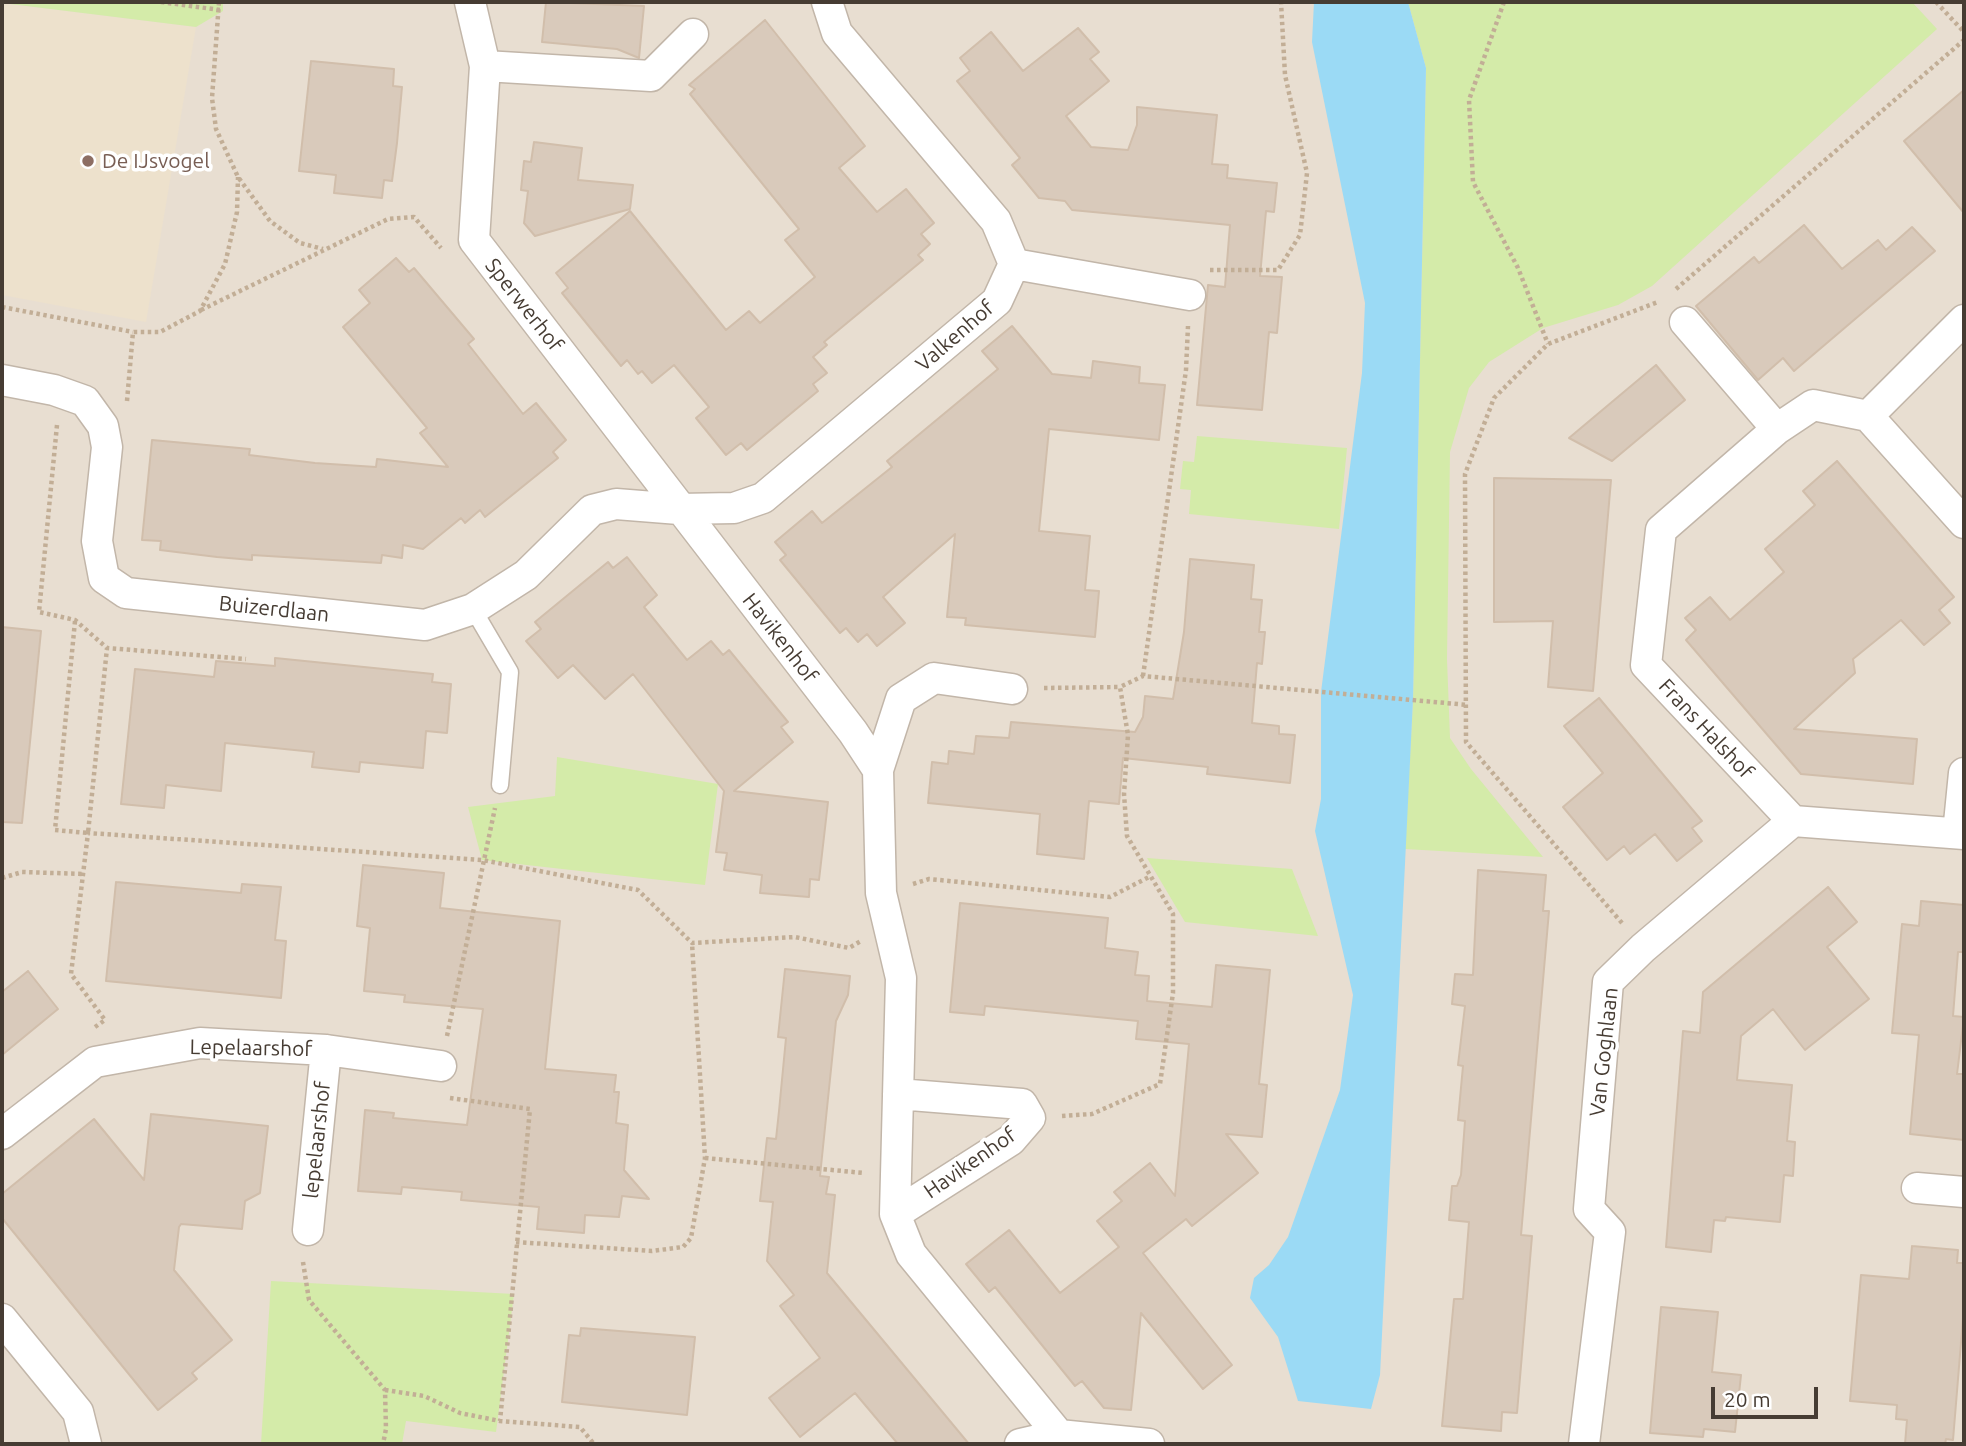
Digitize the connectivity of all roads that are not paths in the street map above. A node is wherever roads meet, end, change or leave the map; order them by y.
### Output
1 (470, 2) edge
2 (827, 2) edge
3 (693, 34) dead end
4 (485, 65) junction
5 (1014, 264) junction
6 (1190, 295) road end
7 (1964, 320) edge
8 (1685, 322) dead end
9 (2, 380) edge
10 (1868, 416) junction
11 (1777, 429) junction
12 (679, 509) junction
13 (1964, 523) edge
14 (473, 609) junction
15 (1012, 689) road end
16 (878, 770) junction
17 (1964, 773) edge
18 (500, 785) road end
19 (1793, 821) junction
20 (1961, 834) edge
21 (326, 1050) junction
22 (441, 1066) road end
23 (898, 1094) junction
24 (2, 1135) edge
25 (1917, 1188) dead end
26 (1964, 1192) edge
27 (895, 1214) junction
28 (308, 1230) road end
29 (2, 1319) edge
30 (1059, 1435) junction
31 (86, 1444) edge
32 (1020, 1444) edge
33 (1149, 1444) edge
34 (1584, 1444) edge

1 - 4 street, Sperwerhof
2 - 5 street
3 - 4 street
4 - 12 street, Sperwerhof
5 - 6 street
5 - 12 street, Valkenhof
7 - 10 street
8 - 11 street
9 - 14 street, Buizerdlaan
10 - 11 street, Frans Halshof
10 - 13 street
11 - 19 street, Frans Halshof
12 - 14 street, Buizerdlaan
12 - 16 street, Havikenhof
14 - 18 lane
15 - 16 street, Havikenhof
16 - 23 street, Havikenhof
17 - 20 street
19 - 20 street
19 - 34 street, Van Goghlaan
21 - 22 street, Lepelaarshof
21 - 24 street, Lepelaarshof
21 - 28 street, lepelaarshof
23 - 27 street, Havikenhof
23 - 27 street, Havikenhof
25 - 26 street
27 - 30 street, Havikenhof
29 - 31 street
30 - 32 street
30 - 33 street

